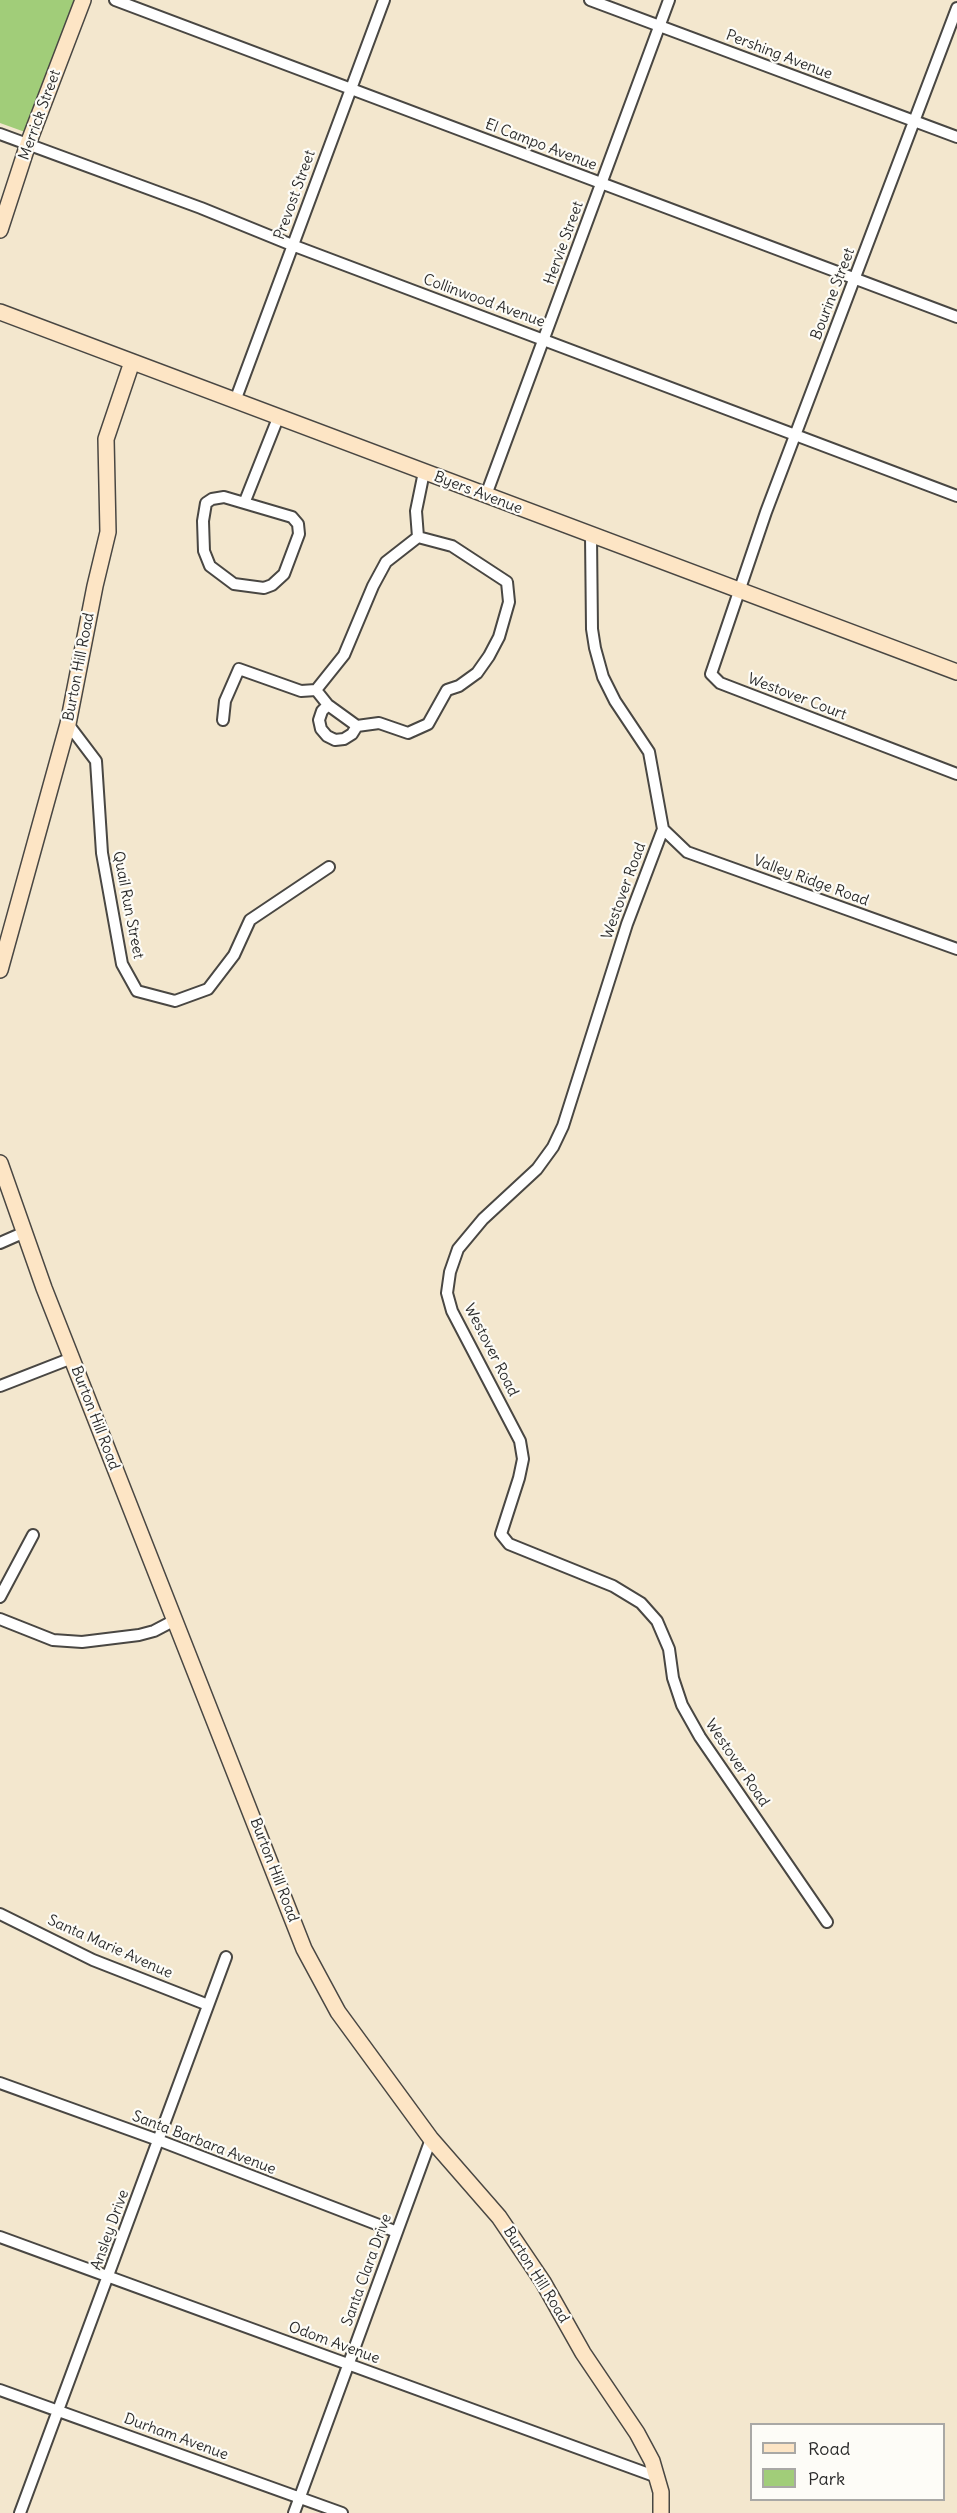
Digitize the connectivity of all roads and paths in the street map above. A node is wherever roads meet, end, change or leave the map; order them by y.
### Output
1 (83, 0) edge
2 (115, 0) edge
3 (384, 0) edge
4 (590, 0) edge
5 (669, 0) edge
6 (957, 8) edge
7 (660, 26) junction
8 (351, 89) junction
9 (914, 121) junction
10 (0, 134) edge
11 (957, 137) edge
12 (28, 144) junction
13 (602, 184) junction
14 (0, 230) edge
15 (292, 245) junction
16 (855, 279) junction
17 (0, 312) edge
18 (957, 318) edge
19 (545, 340) junction
20 (132, 362) junction
21 (236, 401) junction
22 (278, 418) junction
23 (796, 435) junction
24 (424, 472) junction
25 (486, 495) junction
26 (957, 496) edge
27 (245, 501) junction
28 (591, 536) junction
29 (417, 537) junction
30 (739, 591) junction
31 (957, 672) edge
32 (316, 690) junction
33 (328, 705) junction
34 (223, 720) dead end
35 (68, 724) junction
36 (357, 726) junction
37 (957, 774) edge
38 (663, 830) junction
39 (329, 867) dead end
40 (957, 949) edge
41 (0, 970) edge
42 (0, 1162) edge
43 (25, 1232) junction
44 (0, 1243) edge
45 (72, 1358) junction
46 (0, 1386) edge
47 (33, 1535) dead end
48 (0, 1597) edge
49 (0, 1619) edge
50 (175, 1620) junction
51 (0, 1914) edge
52 (827, 1923) dead end
53 (226, 1957) dead end
54 (208, 2005) junction
55 (0, 2083) edge
56 (431, 2139) junction
57 (158, 2140) junction
58 (397, 2232) junction
59 (0, 2236) edge
60 (109, 2276) junction
61 (348, 2364) junction
62 (0, 2390) edge
63 (58, 2411) junction
64 (657, 2477) junction
65 (299, 2497) junction
66 (20, 2513) edge
67 (294, 2513) edge
68 (342, 2513) edge
69 (661, 2513) edge

1 - 12 street, Merrick Street
2 - 8 street, El Campo Avenue
3 - 8 street, Prevost Street
4 - 7 street, Pershing Avenue
5 - 7 street, Hervie Street
6 - 9 street, Bourine Street
7 - 9 street, Pershing Avenue
7 - 13 street, Hervie Street
8 - 13 street, El Campo Avenue
8 - 15 street, Prevost Street
9 - 11 street, Pershing Avenue
9 - 16 street, Bourine Street
10 - 12 street, Collinwood Avenue
12 - 14 street, Merrick Street
12 - 15 street, Collinwood Avenue
13 - 16 street, El Campo Avenue
13 - 19 street, Hervie Street
15 - 19 street, Collinwood Avenue
15 - 21 street, Prevost Street
16 - 18 street, El Campo Avenue
16 - 23 street, Bourine Street
17 - 20 street, Byers Avenue
19 - 23 street, Collinwood Avenue
19 - 25 street, Hervie Street
20 - 21 street, Byers Avenue
20 - 35 street, Burton Hill Road
21 - 22 street, Byers Avenue
22 - 24 street, Byers Avenue
22 - 27 street
23 - 26 street, Collinwood Avenue
23 - 30 street, Bourine Street
24 - 25 street, Byers Avenue
24 - 29 street
25 - 28 street, Byers Avenue
27 - 27 street
28 - 30 street, Byers Avenue
28 - 38 street, Westover Road
29 - 32 street
29 - 36 street
30 - 31 street, Byers Avenue
30 - 37 street, Westover Court
32 - 33 street
32 - 34 street
33 - 36 street
33 - 36 street
35 - 39 street, Quail Run Street
35 - 41 street, Burton Hill Road
38 - 40 street, Valley Ridge Road
38 - 52 street, Westover Road
42 - 43 street, Burton Hill Road
43 - 44 street
43 - 45 street, Burton Hill Road
45 - 46 street
45 - 50 street, Burton Hill Road
47 - 48 street
49 - 50 street
50 - 56 street, Burton Hill Road
51 - 54 street, Santa Marie Avenue
53 - 54 street, Ansley Drive
54 - 57 street, Ansley Drive
55 - 57 street, Santa Barbara Avenue
56 - 58 street, Santa Clara Drive
56 - 64 street, Burton Hill Road
57 - 58 street, Santa Barbara Avenue
57 - 60 street, Ansley Drive
58 - 61 street, Santa Clara Drive
59 - 60 street, Odom Avenue
60 - 61 street, Odom Avenue
60 - 63 street, Ansley Drive
61 - 64 street, Odom Avenue
61 - 65 street, Santa Clara Drive
62 - 63 street, Durham Avenue
63 - 65 street, Durham Avenue
63 - 66 street, Ansley Drive
64 - 69 street, Burton Hill Road
65 - 67 street, Santa Clara Drive
65 - 68 street, Durham Avenue

